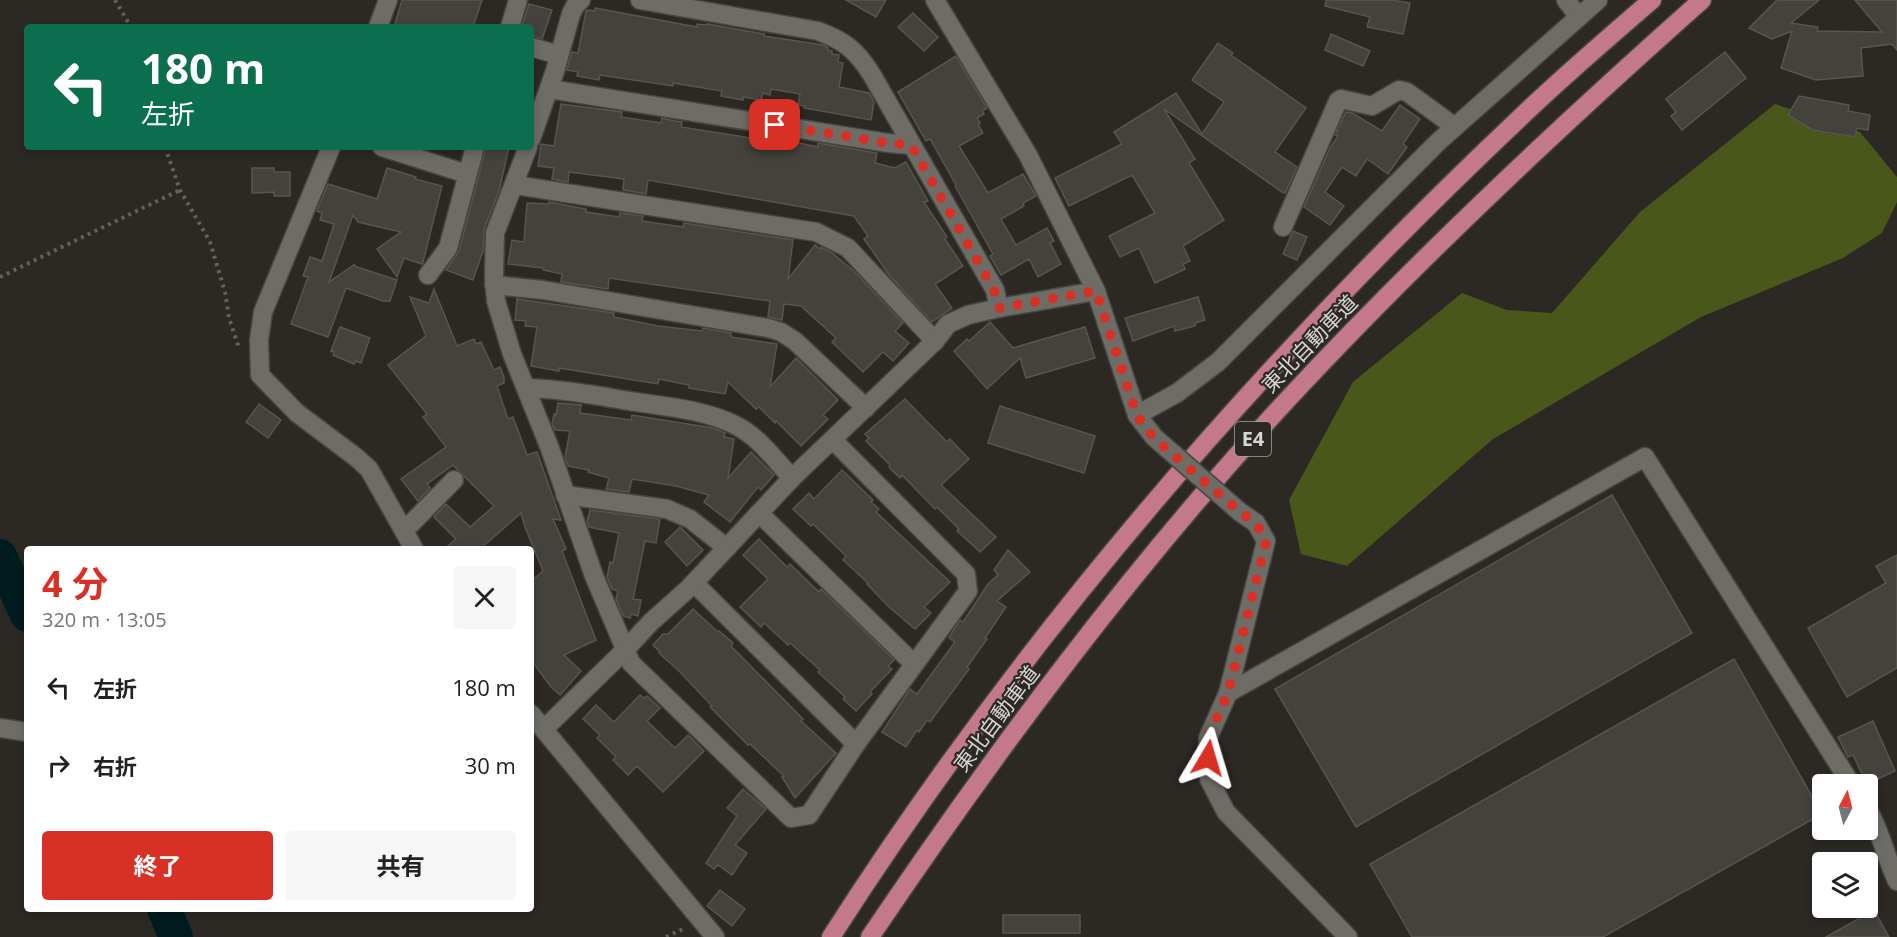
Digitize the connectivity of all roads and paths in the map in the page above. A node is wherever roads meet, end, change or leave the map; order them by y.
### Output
1 (115, 0) edge
2 (388, 0) edge
3 (518, 0) edge
4 (581, 0) edge
5 (640, 0) edge
6 (935, 0) edge
7 (1566, 0) edge
8 (1598, 0) edge
9 (1652, 0) edge
10 (1702, 0) edge
11 (1579, 17) junction
12 (129, 24) edge
13 (379, 24) edge
14 (511, 24) edge
15 (534, 48) edge
16 (559, 55) junction
17 (549, 89) junction
18 (1455, 127) junction
19 (534, 131) edge
20 (911, 145) junction
21 (166, 150) edge
22 (330, 150) edge
23 (391, 150) edge
24 (474, 150) edge
25 (527, 150) edge
26 (467, 174) junction
27 (515, 185) junction
28 (180, 190) junction
29 (1283, 227) dead end
30 (428, 275) dead end
31 (0, 277) edge
32 (494, 285) junction
33 (1096, 291) junction
34 (999, 308) junction
35 (935, 341) junction
36 (260, 375) junction
37 (526, 388) junction
38 (866, 408) junction
39 (1137, 416) junction
40 (833, 440) junction
41 (792, 478) junction
42 (454, 480) dead end
43 (565, 495) junction
44 (759, 513) junction
45 (404, 531) junction
46 (412, 546) edge
47 (727, 548) junction
48 (694, 583) junction
49 (625, 650) junction
50 (914, 664) junction
51 (1228, 693) junction
52 (534, 718) edge
53 (0, 728) edge
54 (543, 729) junction
55 (24, 732) edge
56 (856, 744) junction
57 (1845, 774) edge
58 (1878, 831) edge
59 (1897, 881) edge
60 (716, 937) edge
61 (831, 937) edge
62 (870, 937) edge
63 (1348, 937) edge

1 - 12 path
2 - 13 street
3 - 14 street
4 - 16 street
5 - 20 street
6 - 33 street
7 - 11 street
8 - 11 street
9 - 61 highway, 東北自動車道 / E4
10 - 62 highway, 東北自動車道 / E4
11 - 18 street
15 - 16 street
16 - 17 street
17 - 19 street
17 - 20 street
18 - 29 street
18 - 39 street
20 - 34 street
21 - 28 path
22 - 36 street
23 - 26 street
24 - 26 street
25 - 27 street
26 - 30 street
27 - 32 street
27 - 35 street
28 - 31 path
28 - 36 path
32 - 37 street
32 - 38 street
33 - 34 street
33 - 39 street
34 - 35 street
35 - 38 street
36 - 45 street
37 - 41 street
37 - 43 street
38 - 40 street
39 - 51 street, bridge
40 - 41 street
40 - 50 street
41 - 44 street
42 - 45 street
43 - 47 street
43 - 49 street
44 - 47 street
44 - 50 street
45 - 46 street
47 - 48 street
48 - 49 street
48 - 56 street
49 - 54 street
49 - 56 street
50 - 56 street
51 - 57 street
51 - 63 street
52 - 54 street
53 - 55 street
54 - 60 street
58 - 59 street

